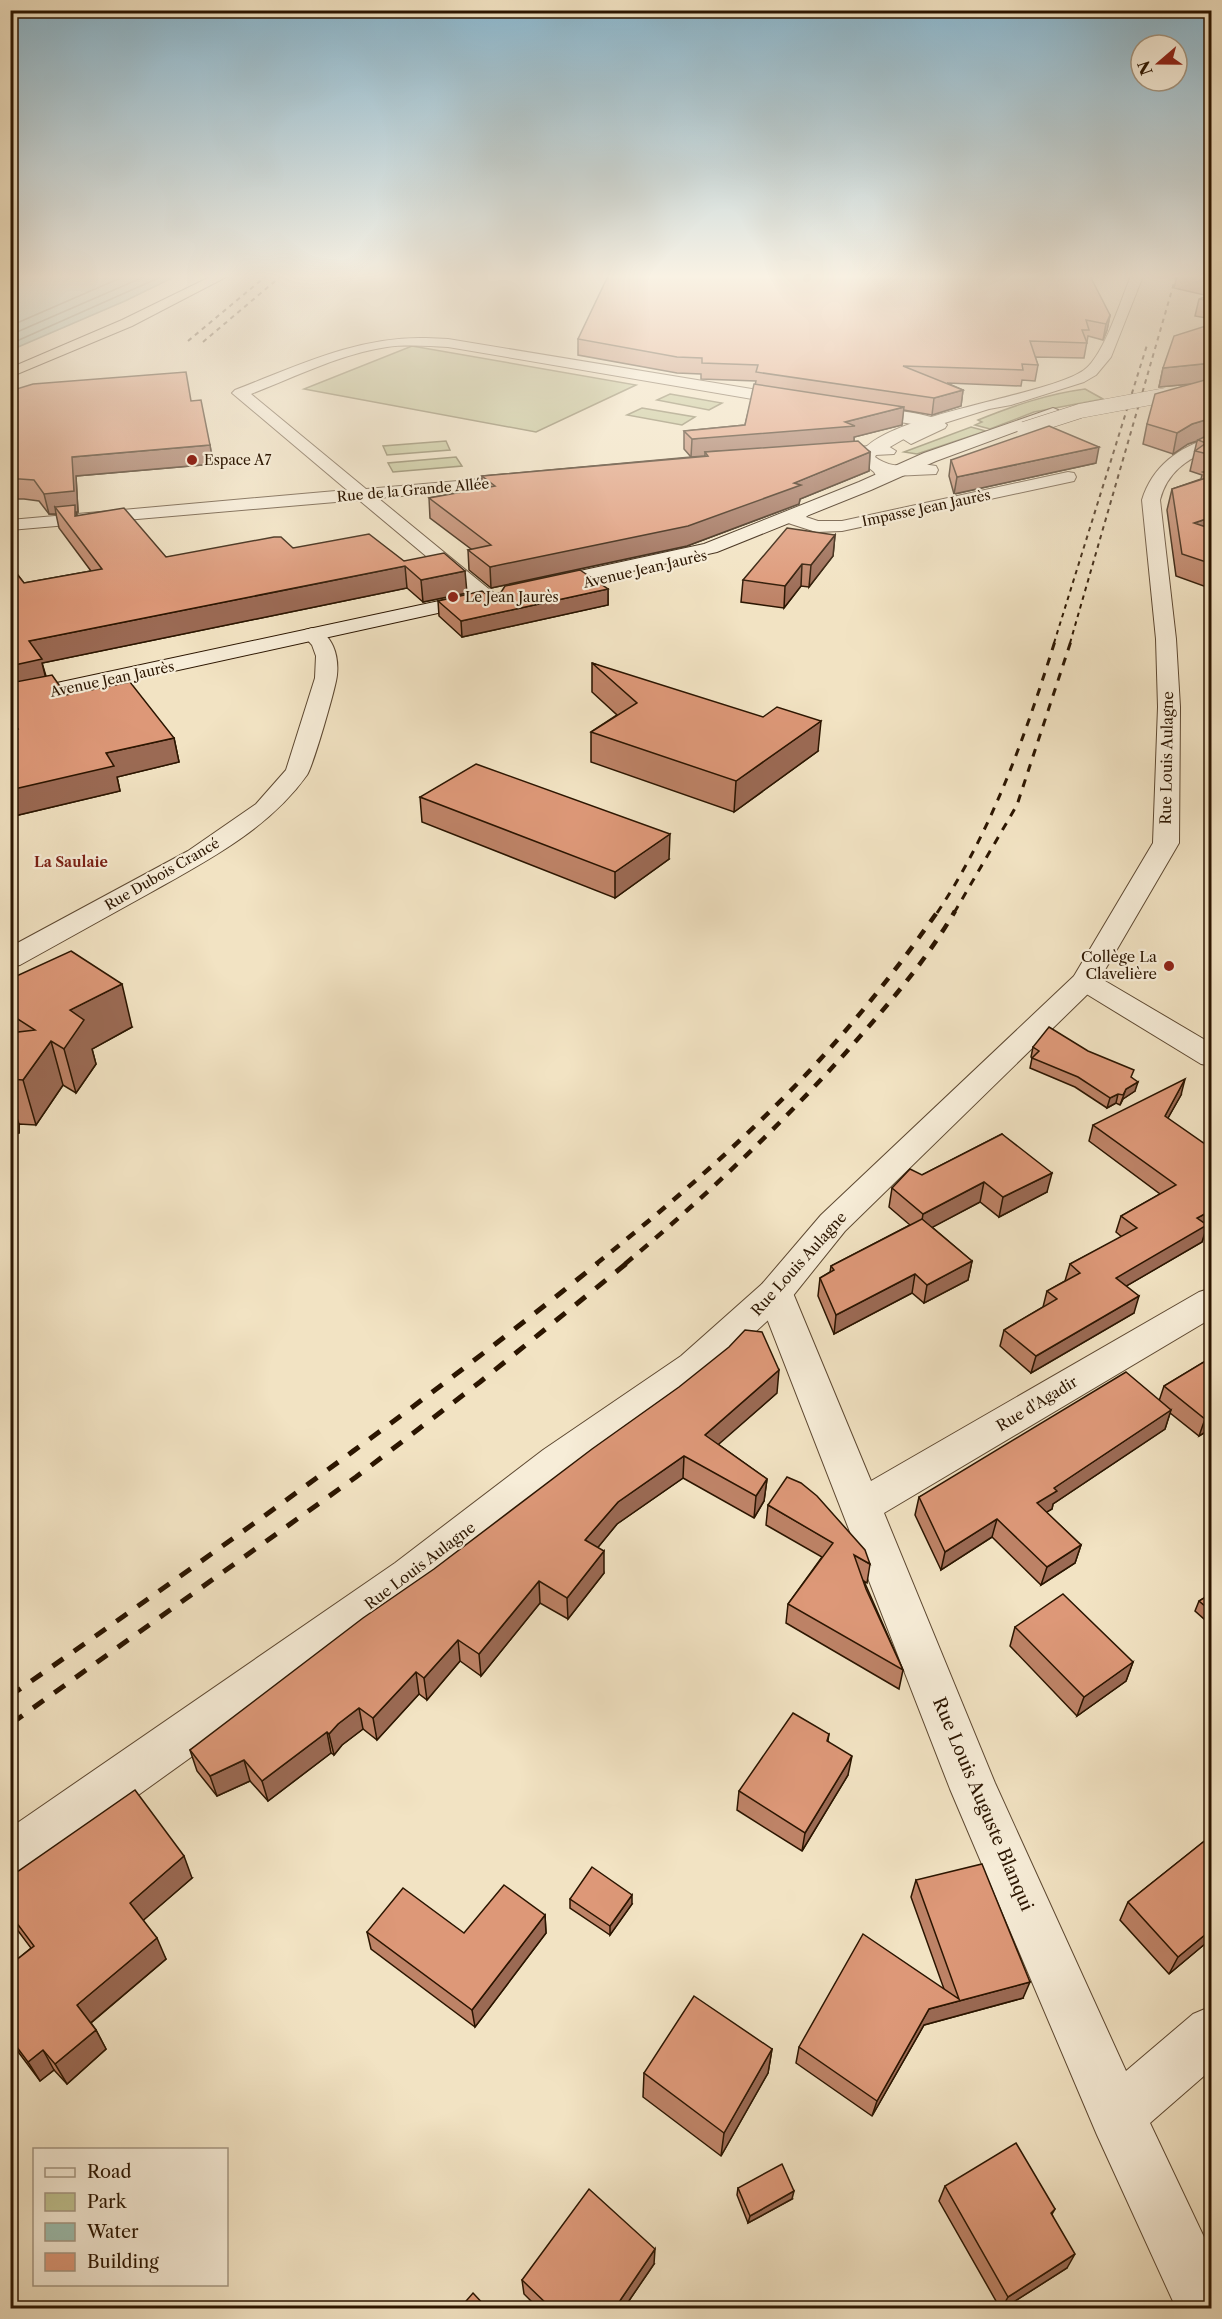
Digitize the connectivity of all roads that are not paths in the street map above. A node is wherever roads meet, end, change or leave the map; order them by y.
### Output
1 (264, 384) edge
2 (693, 384) edge
3 (1062, 384) edge
4 (1172, 392) edge
5 (1005, 402) junction
6 (810, 404) edge
7 (844, 410) edge
8 (932, 422) junction
9 (1020, 427) junction
10 (911, 439) junction
11 (1212, 443) edge
12 (888, 451) junction
13 (868, 452) junction
14 (820, 453) edge
15 (930, 470) junction
16 (895, 471) junction
17 (1068, 477) edge
18 (538, 478) edge
19 (362, 494) junction
20 (833, 508) junction
21 (801, 517) junction
22 (10, 525) edge
23 (509, 596) junction
24 (315, 637) junction
25 (10, 700) edge
26 (10, 960) edge
27 (1085, 981) junction
28 (1212, 1057) edge
29 (775, 1293) junction
30 (1212, 1301) edge
31 (862, 1506) junction
32 (10, 1858) edge
33 (1212, 2033) edge
34 (1117, 2115) junction
35 (1206, 2308) edge

1 - 19 street
2 - 6 street
3 - 5 street
4 - 9 street, bridge
5 - 8 street
5 - 10 street
7 - 8 street
8 - 10 street
8 - 13 street
9 - 15 street, Avenue Jean Jaurès
9 - 16 street, Avenue Jean Jaurès
10 - 12 street
11 - 27 street, Rue Louis Aulagne
12 - 13 street
12 - 16 street
13 - 14 street
13 - 16 street
15 - 16 street
15 - 20 street, Avenue Jean Jaurès
16 - 20 street
16 - 21 street, Avenue Jean Jaurès
17 - 21 street, Impasse Jean Jaurès
18 - 19 street, Rue de la Grande Allée
19 - 22 street, Rue de la Grande Allée
19 - 23 street
20 - 21 street, Avenue Jean Jaurès
21 - 23 street, Avenue Jean Jaurès
23 - 24 street, Avenue Jean Jaurès
24 - 25 street, Avenue Jean Jaurès
24 - 26 street, Rue Dubois Crancé
27 - 28 street
27 - 29 street, Rue Louis Aulagne
29 - 31 street, Rue Louis Auguste Blanqui
29 - 32 street, Rue Louis Aulagne
30 - 31 street, Rue d'Agadir
31 - 34 street, Rue Louis Auguste Blanqui
33 - 34 street
34 - 35 street, Rue Louis Auguste Blanqui

